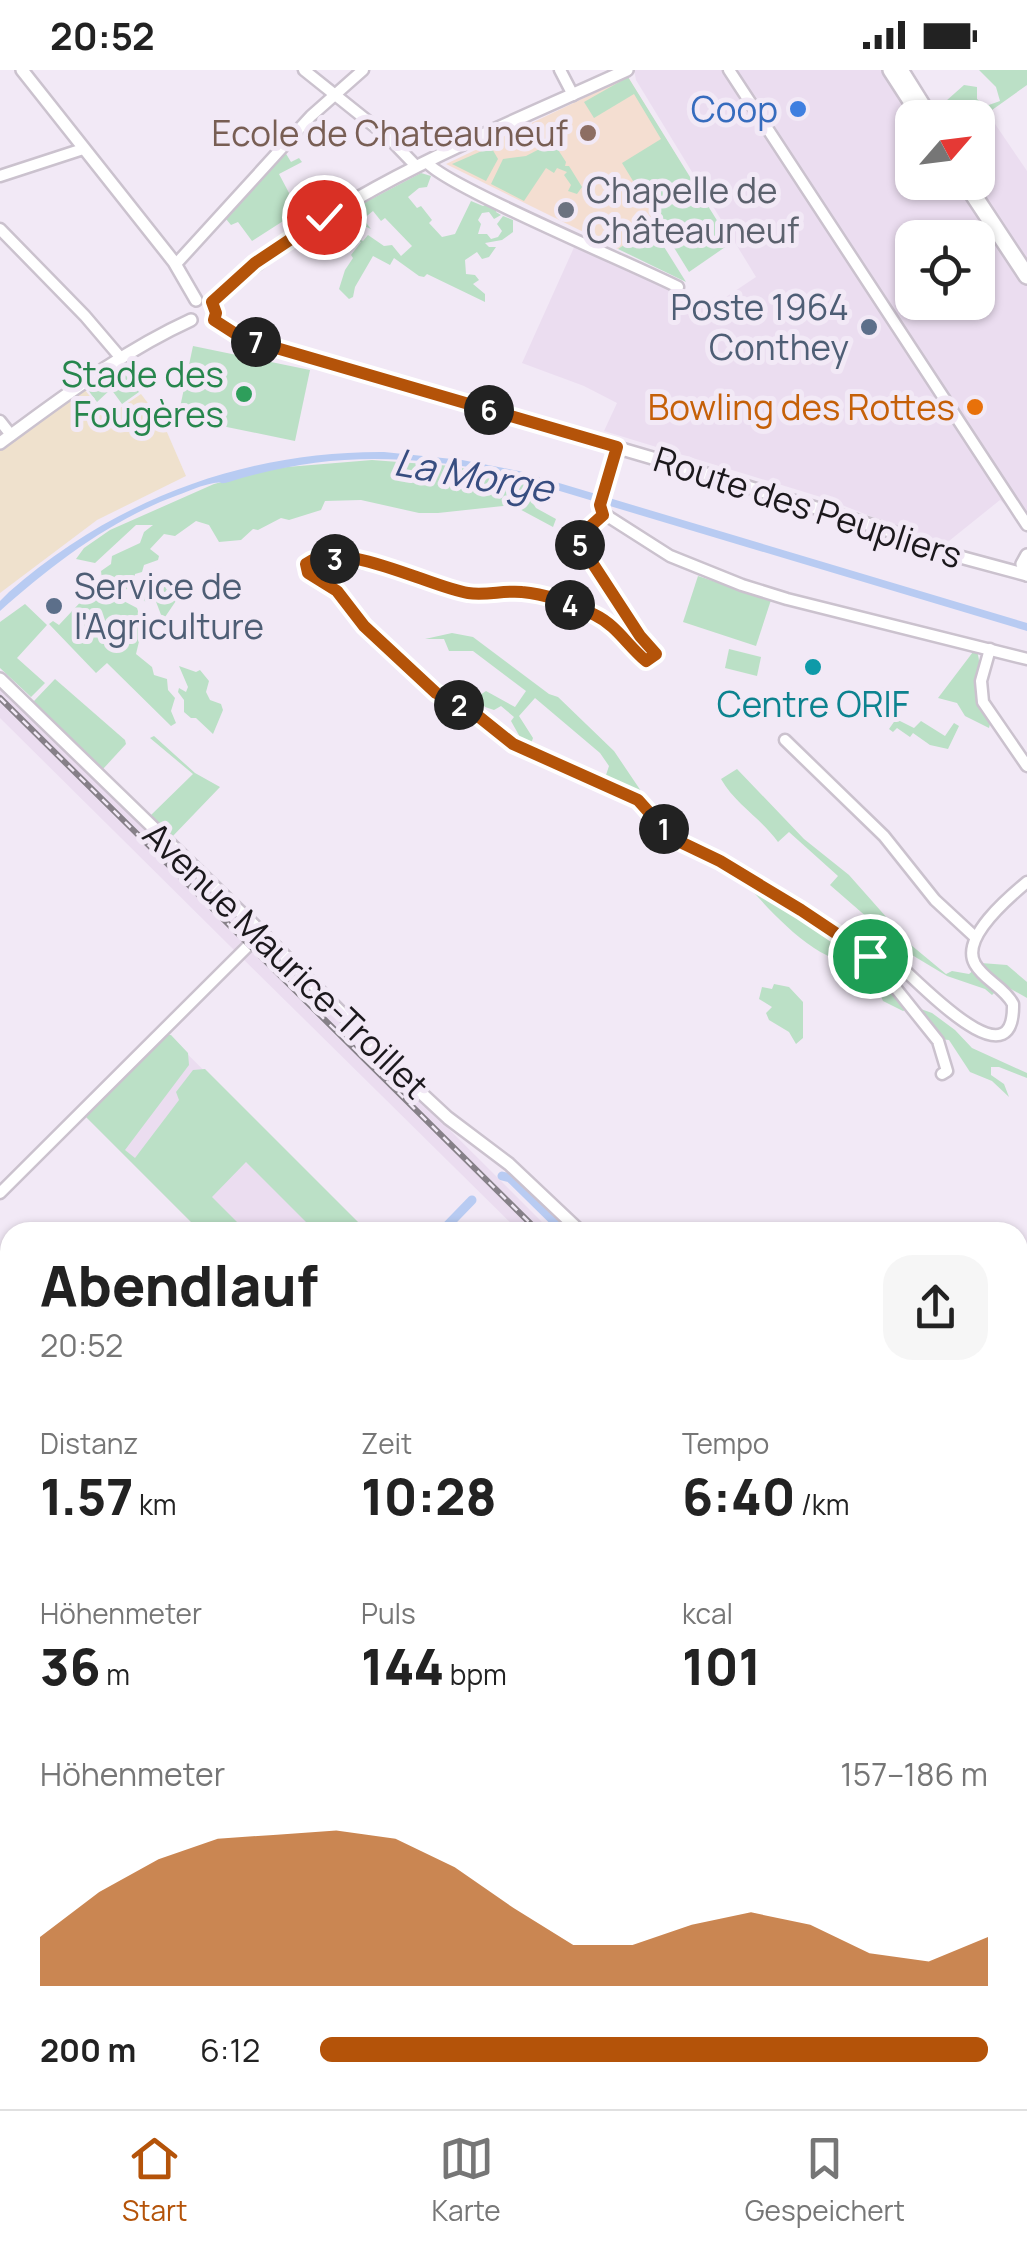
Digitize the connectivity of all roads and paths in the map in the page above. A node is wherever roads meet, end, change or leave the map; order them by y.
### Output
1 (22, 70) edge
2 (304, 70) edge
3 (362, 70) edge
4 (560, 70) edge
5 (627, 70) edge
6 (729, 70) edge
7 (891, 70) edge
8 (903, 70) edge
9 (333, 94) junction
10 (573, 95) junction
11 (910, 100) edge
12 (922, 100) edge
13 (83, 149) junction
14 (422, 164) junction
15 (0, 176) edge
16 (977, 200) edge
17 (0, 229) edge
18 (176, 264) junction
19 (1027, 276) edge
20 (678, 287) dead end
21 (196, 300) junction
22 (212, 302) junction
23 (192, 320) junction
24 (214, 320) junction
25 (120, 357) junction
26 (0, 421) edge
27 (5, 439) edge
28 (617, 447) junction
29 (602, 504) junction
30 (1027, 525) edge
31 (1025, 558) edge
32 (1003, 568) junction
33 (1027, 575) edge
34 (990, 649) junction
35 (1027, 659) edge
36 (0, 679) edge
37 (786, 740) dead end
38 (1027, 766) edge
39 (1027, 882) edge
40 (262, 932) junction
41 (975, 937) junction
42 (870, 956) junction
43 (942, 1074) dead end
44 (0, 1193) edge
45 (570, 1222) edge

1 - 13 street
2 - 9 street
3 - 9 street
4 - 10 street
5 - 10 street
6 - 30 street
7 - 11 main road
8 - 12 street
9 - 14 street
9 - 18 street
10 - 14 street
13 - 15 street
13 - 18 street
14 - 20 street
14 - 22 street
16 - 19 main road
17 - 25 street
18 - 21 street
21 - 22 street
21 - 23 street
22 - 24 street
23 - 24 street
23 - 25 street
24 - 28 street, Route des Peupliers
25 - 27 street
26 - 27 street
28 - 29 street
28 - 32 street, Route des Peupliers
29 - 34 street
29 - 42 street
31 - 32 street, Route des Peupliers
31 - 33 street
32 - 33 street, Route des Peupliers
34 - 35 street
34 - 38 street
36 - 40 street, Avenue Maurice-Troillet
37 - 41 street
39 - 41 street
40 - 44 street
40 - 45 street, Avenue Maurice-Troillet
41 - 42 street
42 - 43 street

